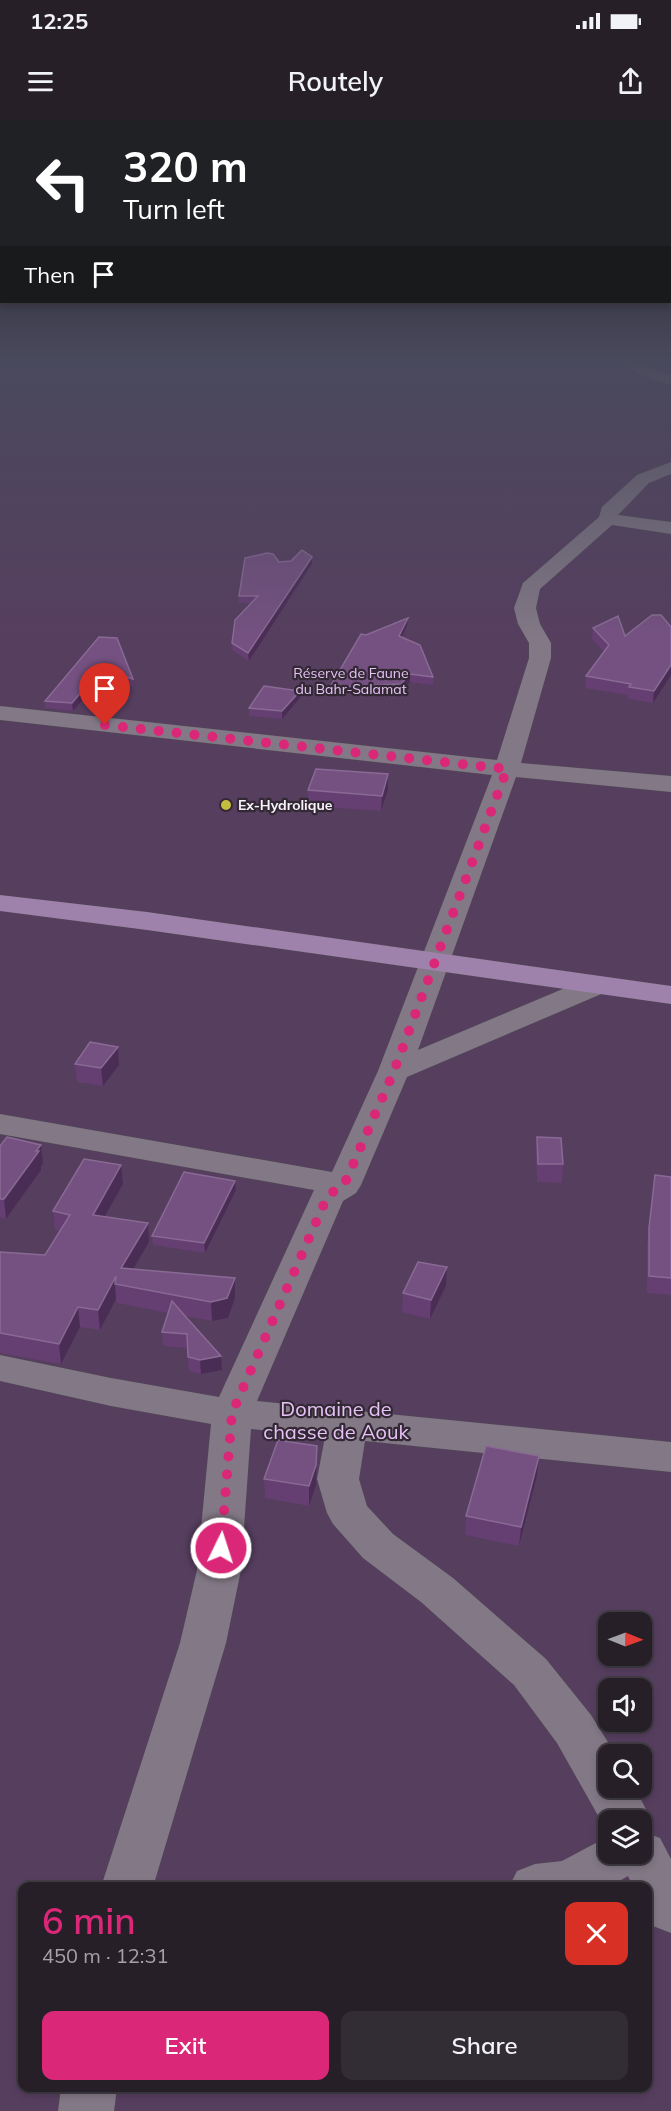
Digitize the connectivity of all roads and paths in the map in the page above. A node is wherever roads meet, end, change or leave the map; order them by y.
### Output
1 (670, 467) edge
2 (608, 519) junction
3 (671, 528) edge
4 (3, 718) edge
5 (507, 769) junction
6 (671, 784) edge
7 (0, 903) edge
8 (434, 962) junction
9 (595, 986) junction
10 (671, 994) edge
11 (394, 1071) junction
12 (0, 1124) edge
13 (344, 1185) junction
14 (0, 1368) edge
15 (232, 1413) junction
16 (347, 1425) junction
17 (671, 1457) edge
18 (598, 1769) edge
19 (603, 1864) edge
20 (647, 1864) edge
21 (129, 1882) edge
22 (571, 1882) edge
23 (671, 1909) edge
24 (88, 2092) edge
25 (86, 2111) edge

1 - 2 street
2 - 3 street
2 - 5 street
4 - 5 street
5 - 6 street
5 - 8 street
7 - 8 main road
8 - 9 main road
8 - 11 street
9 - 10 main road
9 - 11 street
11 - 13 street
12 - 13 street
13 - 15 street
14 - 15 street
15 - 16 street
15 - 21 street
16 - 17 street
16 - 18 street
19 - 22 street
20 - 23 street
24 - 25 street

